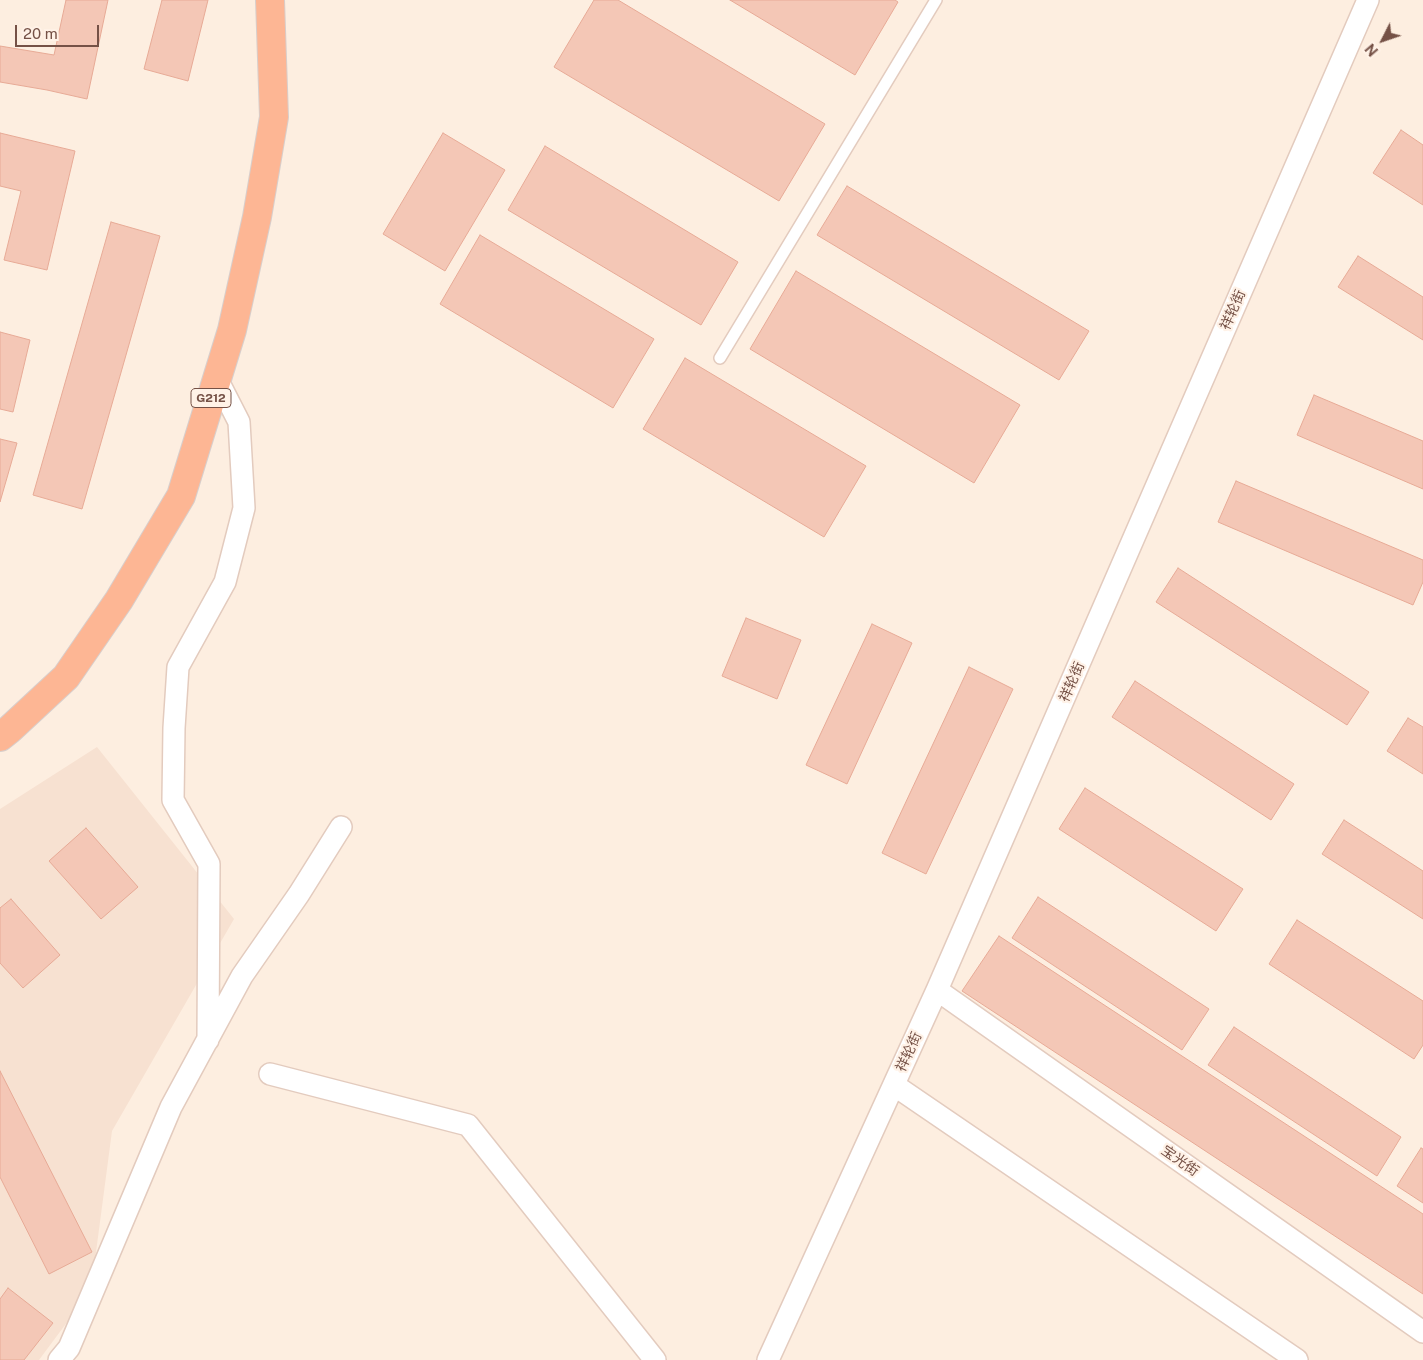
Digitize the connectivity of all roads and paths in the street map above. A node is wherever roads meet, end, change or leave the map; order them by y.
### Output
1 (270, 0) edge
2 (936, 0) edge
3 (1368, 0) edge
4 (720, 358) dead end
5 (217, 379) junction
6 (0, 737) edge
7 (340, 827) dead end
8 (938, 990) junction
9 (208, 1040) junction
10 (270, 1074) dead end
11 (894, 1085) junction
12 (1423, 1332) edge
13 (59, 1360) edge
14 (655, 1360) edge
15 (768, 1360) edge
16 (1297, 1360) edge

1 - 5 highway, G212
2 - 4 lane
3 - 8 street, 祥轮街
5 - 6 highway, G212
5 - 9 street
7 - 9 street
8 - 11 street, 祥轮街
8 - 12 street, 宝光街
9 - 13 street
10 - 14 street
11 - 15 street, 祥轮街
11 - 16 street

